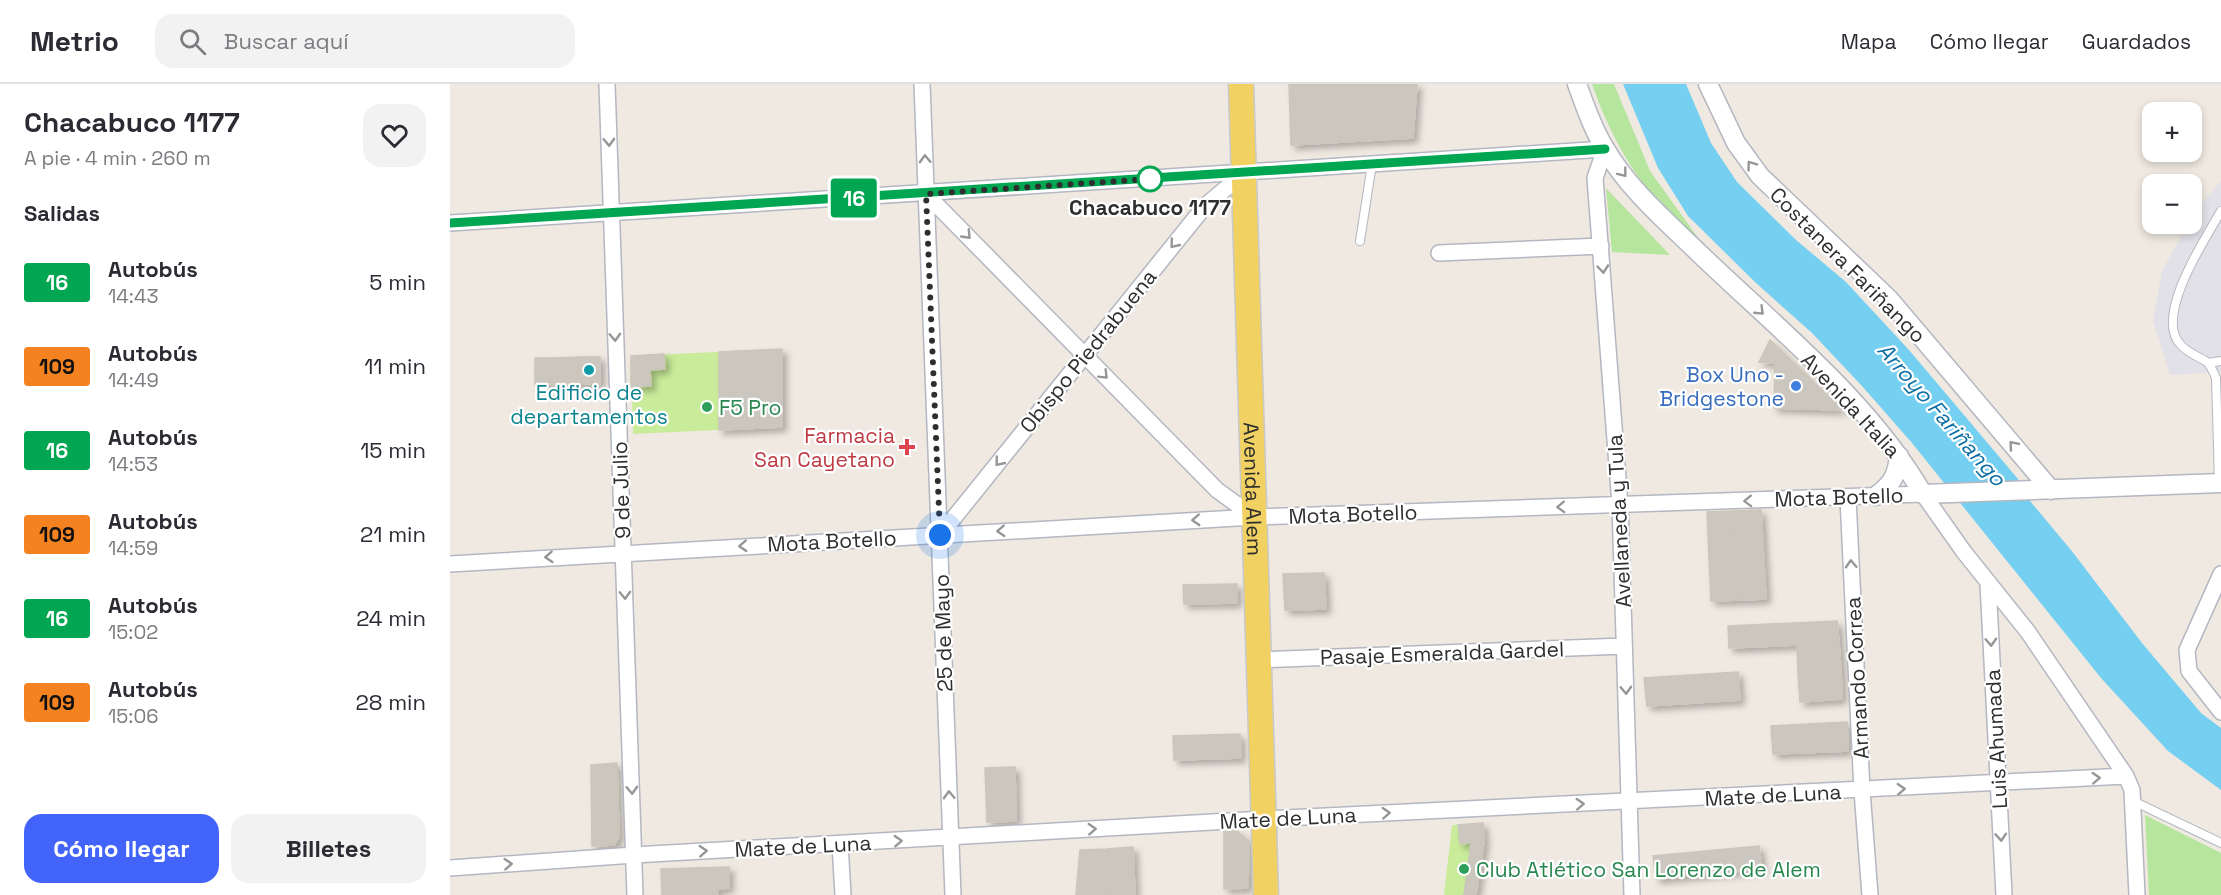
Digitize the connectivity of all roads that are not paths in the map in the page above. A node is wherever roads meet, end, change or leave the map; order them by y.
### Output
1 (607, 84) edge
2 (922, 84) edge
3 (1241, 84) edge
4 (1577, 84) edge
5 (1708, 84) edge
6 (1605, 149) junction
7 (1372, 164) junction
8 (1244, 173) junction
9 (926, 194) junction
10 (2221, 211) edge
11 (611, 212) junction
12 (450, 223) edge
13 (2217, 226) edge
14 (1360, 241) dead end
15 (1601, 246) junction
16 (1438, 254) dead end
17 (1084, 355) junction
18 (2221, 361) edge
19 (2209, 363) junction
20 (1899, 456) junction
21 (2220, 483) edge
22 (2043, 490) junction
23 (1923, 494) junction
24 (1876, 496) junction
25 (1848, 498) junction
26 (1620, 505) junction
27 (1254, 517) junction
28 (940, 535) junction
29 (623, 553) junction
30 (450, 564) edge
31 (2221, 574) edge
32 (1988, 584) junction
33 (1624, 646) junction
34 (1259, 660) junction
35 (2221, 712) edge
36 (2126, 776) junction
37 (1997, 784) junction
38 (1863, 791) junction
39 (1629, 801) junction
40 (2133, 801) junction
41 (1264, 819) junction
42 (950, 838) junction
43 (2221, 843) edge
44 (840, 844) junction
45 (634, 855) junction
46 (450, 868) edge
47 (635, 895) edge
48 (843, 895) edge
49 (953, 895) edge
50 (1266, 895) edge
51 (1632, 895) edge
52 (1870, 895) edge
53 (2004, 895) edge
54 (2137, 895) edge

1 -> 11 street, 9 de Julio
9 -> 2 street, 25 de Mayo
3 - 8 main road, Avenida Alem
4 - 6 street, Avenida Italia
22 -> 5 street, Costanera Fariñango
6 - 7 street
6 - 15 street, Avellaneda y Tula
6 -> 20 street, Avenida Italia
7 - 8 street
7 - 14 lane
8 - 9 street
8 -> 17 street, Obispo Piedrabuena
8 - 27 main road, Avenida Alem
9 - 11 street
9 -> 17 street
9 - 28 street, 25 de Mayo
10 - 13 lane
11 - 12 street
11 -> 29 street, 9 de Julio
13 - 19 lane
15 - 16 street
15 -> 26 street, Avellaneda y Tula
17 -> 27 street
17 -> 28 street, Obispo Piedrabuena
18 - 19 lane
19 - 21 lane
20 - 23 street, Avenida Italia
20 - 24 street
21 - 22 street, Mota Botello
22 - 23 street, Mota Botello
23 - 24 street, Mota Botello
23 - 32 street, Avenida Italia
24 - 25 street, Mota Botello
25 -> 26 street, Mota Botello
38 -> 25 street, Armando Correa
26 -> 27 street, Mota Botello
26 - 33 street, Avellaneda y Tula
27 -> 28 street, Mota Botello
27 - 34 main road, Avenida Alem
28 -> 29 street, Mota Botello
42 -> 28 street, 25 de Mayo
29 -> 30 street, Mota Botello
29 -> 45 street, 9 de Julio
31 - 35 street
32 - 36 street, Avenida Italia
32 -> 37 street, Luis Ahumada
33 - 34 street, Pasaje Esmeralda Gardel
33 -> 39 street, Avellaneda y Tula
34 - 41 main road, Avenida Alem
37 -> 36 street, Mate de Luna
36 - 40 street, Avenida Italia
38 -> 37 street, Mate de Luna
37 -> 53 street, Luis Ahumada
38 - 39 street, Mate de Luna
38 - 52 street, Armando Correa
41 -> 39 street, Mate de Luna
39 - 51 street, Avellaneda y Tula
40 - 43 lane
40 - 54 street, Avenida Italia
42 -> 41 street, Mate de Luna
41 - 50 main road, Avenida Alem
44 -> 42 street, Mate de Luna
42 - 49 street, 25 de Mayo
45 -> 44 street, Mate de Luna
44 - 48 street
46 -> 45 street, Mate de Luna
45 - 47 street, 9 de Julio

